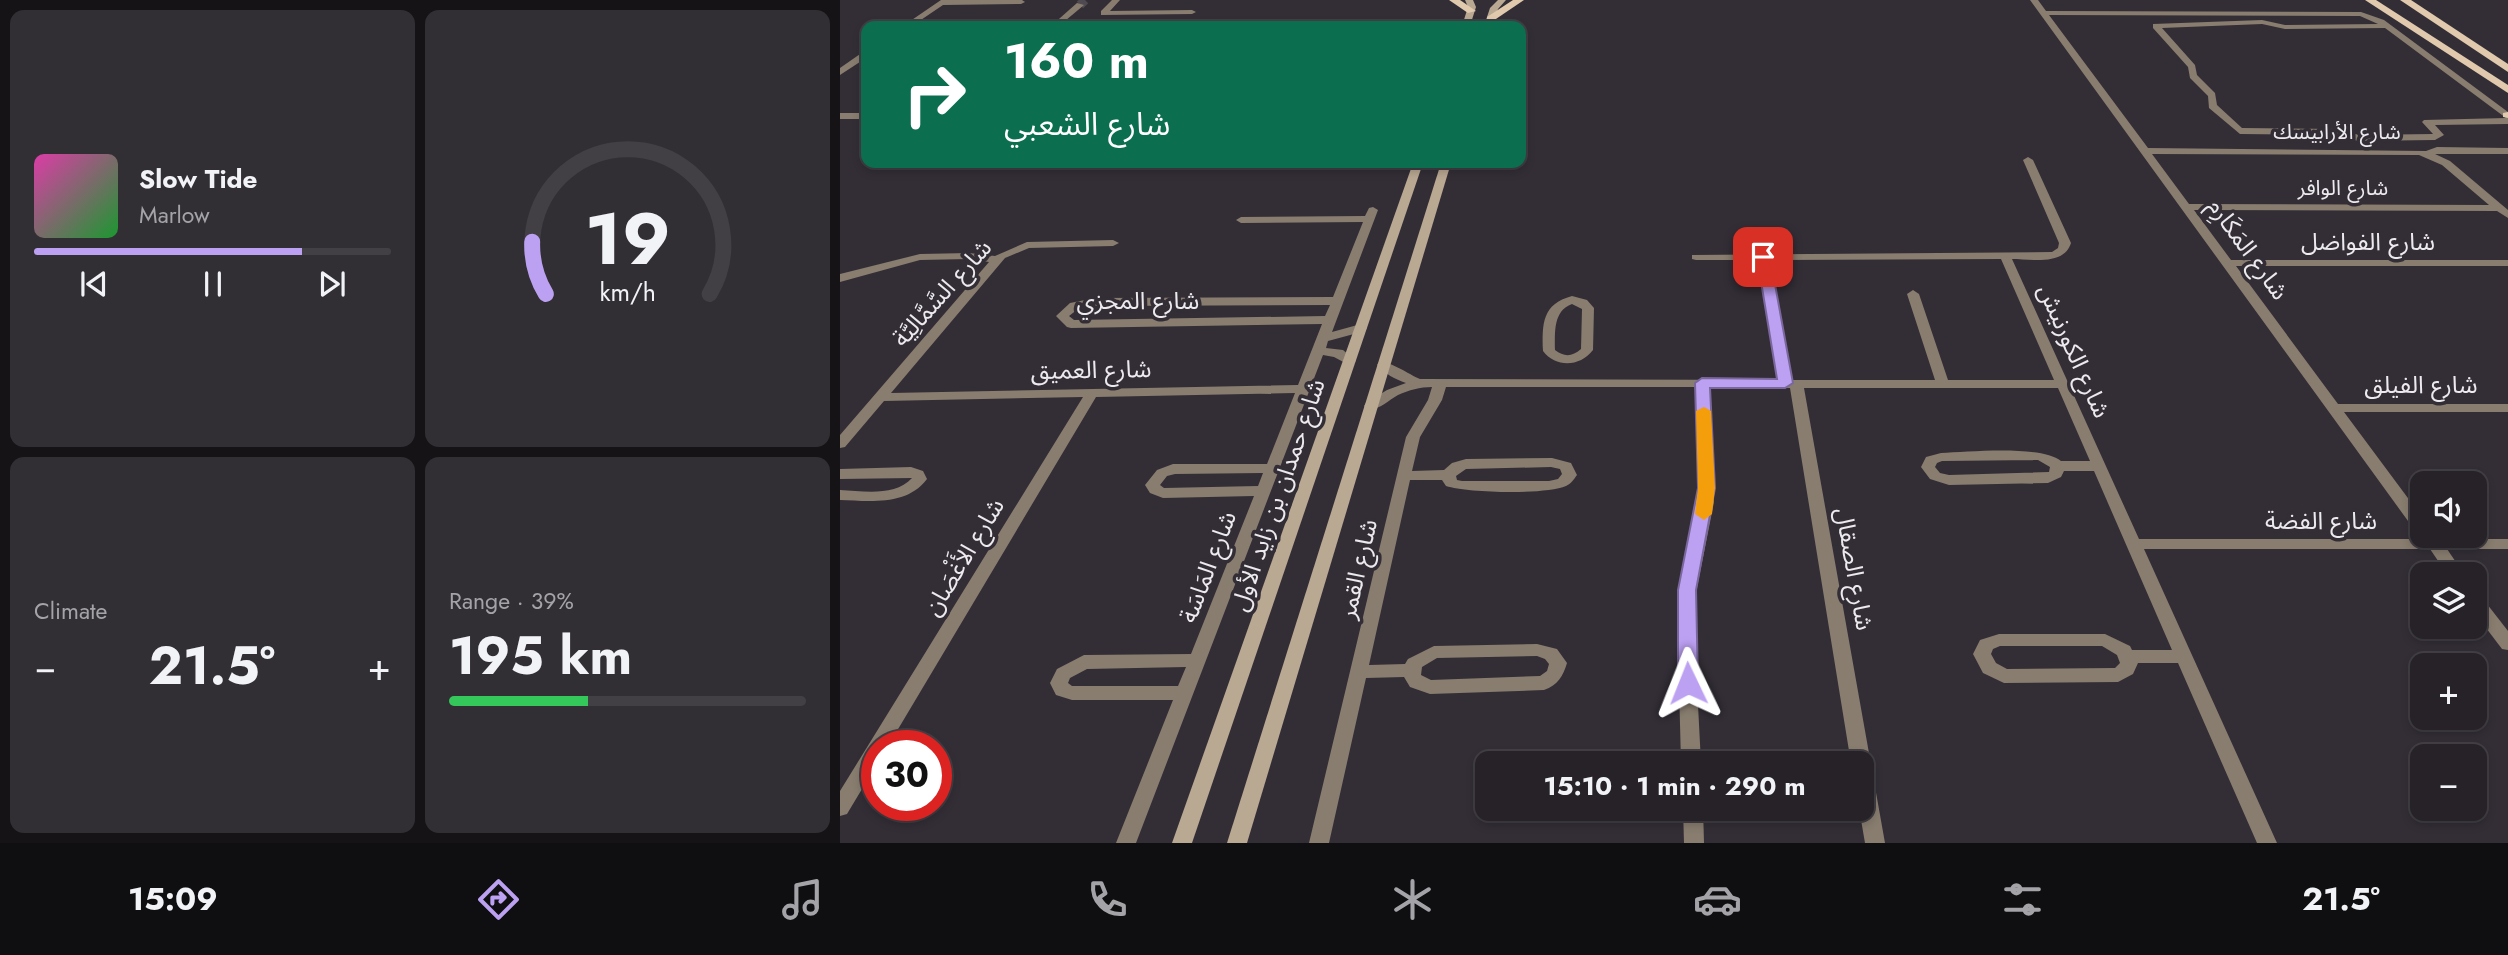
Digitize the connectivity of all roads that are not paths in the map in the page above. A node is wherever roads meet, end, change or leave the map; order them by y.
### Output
1 (1116, 0) edge
2 (1454, 0) edge
3 (1502, 0) edge
4 (1519, 0) edge
5 (2034, 0) edge
6 (2370, 0) edge
7 (2405, 0) edge
8 (2423, 0) edge
9 (944, 2) edge
10 (1021, 2) dead end
11 (2358, 2) edge
12 (1080, 5) dead end
13 (1470, 5) edge
14 (1178, 12) junction
15 (1192, 12) dead end
16 (1144, 13) junction
17 (1160, 13) junction
18 (2043, 13) junction
19 (2398, 16) junction
20 (2432, 20) junction
21 (915, 21) edge
22 (1061, 21) edge
23 (1135, 21) edge
24 (1490, 21) edge
25 (1490, 21) edge
26 (2386, 26) junction
27 (861, 57) edge
28 (2508, 69) edge
29 (840, 72) edge
30 (2508, 90) edge
31 (840, 116) edge
32 (861, 116) edge
33 (2505, 117) edge
34 (2508, 121) edge
35 (2508, 130) edge
36 (2145, 151) junction
37 (2508, 151) edge
38 (2427, 154) junction
39 (2028, 160) dead end
40 (1416, 168) edge
41 (1444, 168) edge
42 (2186, 207) junction
43 (2504, 212) edge
44 (1241, 220) dead end
45 (1113, 243) dead end
46 (1696, 257) dead end
47 (1763, 257) junction
48 (2006, 257) junction
49 (998, 260) junction
50 (2228, 263) junction
51 (2508, 263) edge
52 (840, 278) edge
53 (1913, 294) dead end
54 (1337, 301) junction
55 (1330, 320) junction
56 (1361, 328) junction
57 (1320, 345) junction
58 (1566, 360) junction
59 (1349, 361) junction
60 (1384, 365) junction
61 (1418, 383) junction
62 (1440, 383) junction
63 (1564, 383) junction
64 (1702, 383) junction
65 (1791, 383) junction
66 (1942, 383) junction
67 (2062, 384) junction
68 (1303, 389) junction
69 (1092, 393) junction
70 (880, 397) junction
71 (1371, 407) junction
72 (2334, 408) junction
73 (2508, 408) edge
74 (840, 444) edge
75 (2057, 466) junction
76 (2099, 466) junction
77 (1272, 467) junction
78 (840, 474) edge
79 (1448, 475) junction
80 (1405, 476) junction
81 (1263, 491) junction
82 (840, 495) edge
83 (2410, 511) edge
84 (2410, 540) edge
85 (2487, 543) edge
86 (2133, 544) junction
87 (2508, 544) edge
88 (2487, 616) edge
89 (2508, 644) edge
90 (2184, 656) junction
91 (2128, 657) junction
92 (1198, 660) junction
93 (1412, 670) junction
94 (1359, 672) junction
95 (1185, 693) junction
96 (887, 730) edge
97 (1691, 751) edge
98 (1859, 751) edge
99 (861, 773) edge
100 (840, 808) edge
101 (1693, 821) edge
102 (1871, 821) edge
103 (1126, 843) edge
104 (1182, 843) edge
105 (1237, 843) edge
106 (1319, 843) edge
107 (1694, 843) edge
108 (1875, 843) edge
109 (2267, 843) edge

1 - 16 street
2 - 13 main road
3 - 24 main road
4 - 25 main road
5 - 18 street, شارع المَكَارِم
6 - 19 main road
7 - 20 main road
8 - 20 main road
9 - 10 street
9 - 21 street
11 - 19 main road
12 - 22 street
14 - 15 street
14 - 17 street
14 - 17 street
16 - 17 street
16 - 23 street
18 - 26 street
18 - 36 street, شارع المَكَارِم
19 - 30 main road
20 - 28 main road
26 - 33 street
26 - 33 street
27 - 29 street
31 - 32 street
33 - 34 street
33 - 35 street
36 - 38 street, شارع الأرابيسك
36 - 42 street, شارع المَكَارِم
37 - 38 street
38 - 43 street, شارع الأرابيسك
39 - 48 street
40 - 56 main road, شارع حمدان بن زايد الأول
41 - 60 main road
42 - 43 street, شارع الوافر
42 - 50 street, شارع المَكَارِم
44 - 54 street, شارع المَاسَة
45 - 49 street, شارع السَّمَّالِيَّة
46 - 47 street
47 - 48 street
47 - 65 street, شارع الصقال
48 - 67 street, شارع الكورنيش
49 - 52 street
49 - 70 street, شارع السَّمَّالِيَّة
50 - 51 street, شارع الفواضل
50 - 72 street, شارع المَكَارِم
53 - 66 street
54 - 55 street, شارع المَاسَة
54 - 55 street, شارع المجزي
55 - 57 street, شارع المَاسَة
56 - 57 street
56 - 59 main road, شارع حمدان بن زايد الأول
57 - 59 street
57 - 68 street, شارع المَاسَة
58 - 58 street
58 - 63 street
59 - 104 main road, شارع حمدان بن زايد الأول
60 - 61 street
60 - 71 main road
61 - 62 street
61 - 71 street
62 - 63 street
62 - 80 street, شارع القمر
63 - 64 street
64 - 65 street
64 - 97 street
65 - 66 street
65 - 98 street, شارع الصقال
66 - 67 street
67 - 76 street, شارع الكورنيش
68 - 69 street, شارع العميق
68 - 77 street, شارع المَاسَة
69 - 70 street, شارع العميق
69 - 96 street, شارع الأَغْصَان
70 - 74 street, شارع السَّمَّالِيَّة
71 - 105 main road
72 - 73 street, شارع الفيلق
72 - 83 street, شارع المَكَارِم
75 - 75 street
75 - 76 street
76 - 86 street, شارع الكورنيش
77 - 81 street, شارع المَاسَة
77 - 81 street, شارع المَاسَة
78 - 82 street
79 - 79 street
79 - 80 street
80 - 94 street, شارع القمر
81 - 92 street, شارع المَاسَة
84 - 86 street, شارع الفضة
85 - 87 street, شارع الفضة
86 - 90 street, شارع الكورنيش
88 - 89 street
90 - 91 street
90 - 109 street, شارع الكورنيش
91 - 91 street
92 - 95 street, شارع المَاسَة
92 - 95 street, شارع المَاسَة
93 - 93 street
93 - 94 street
94 - 106 street, شارع القمر
95 - 103 street, شارع المَاسَة
99 - 100 street, شارع الأَغْصَان
101 - 107 street
102 - 108 street

